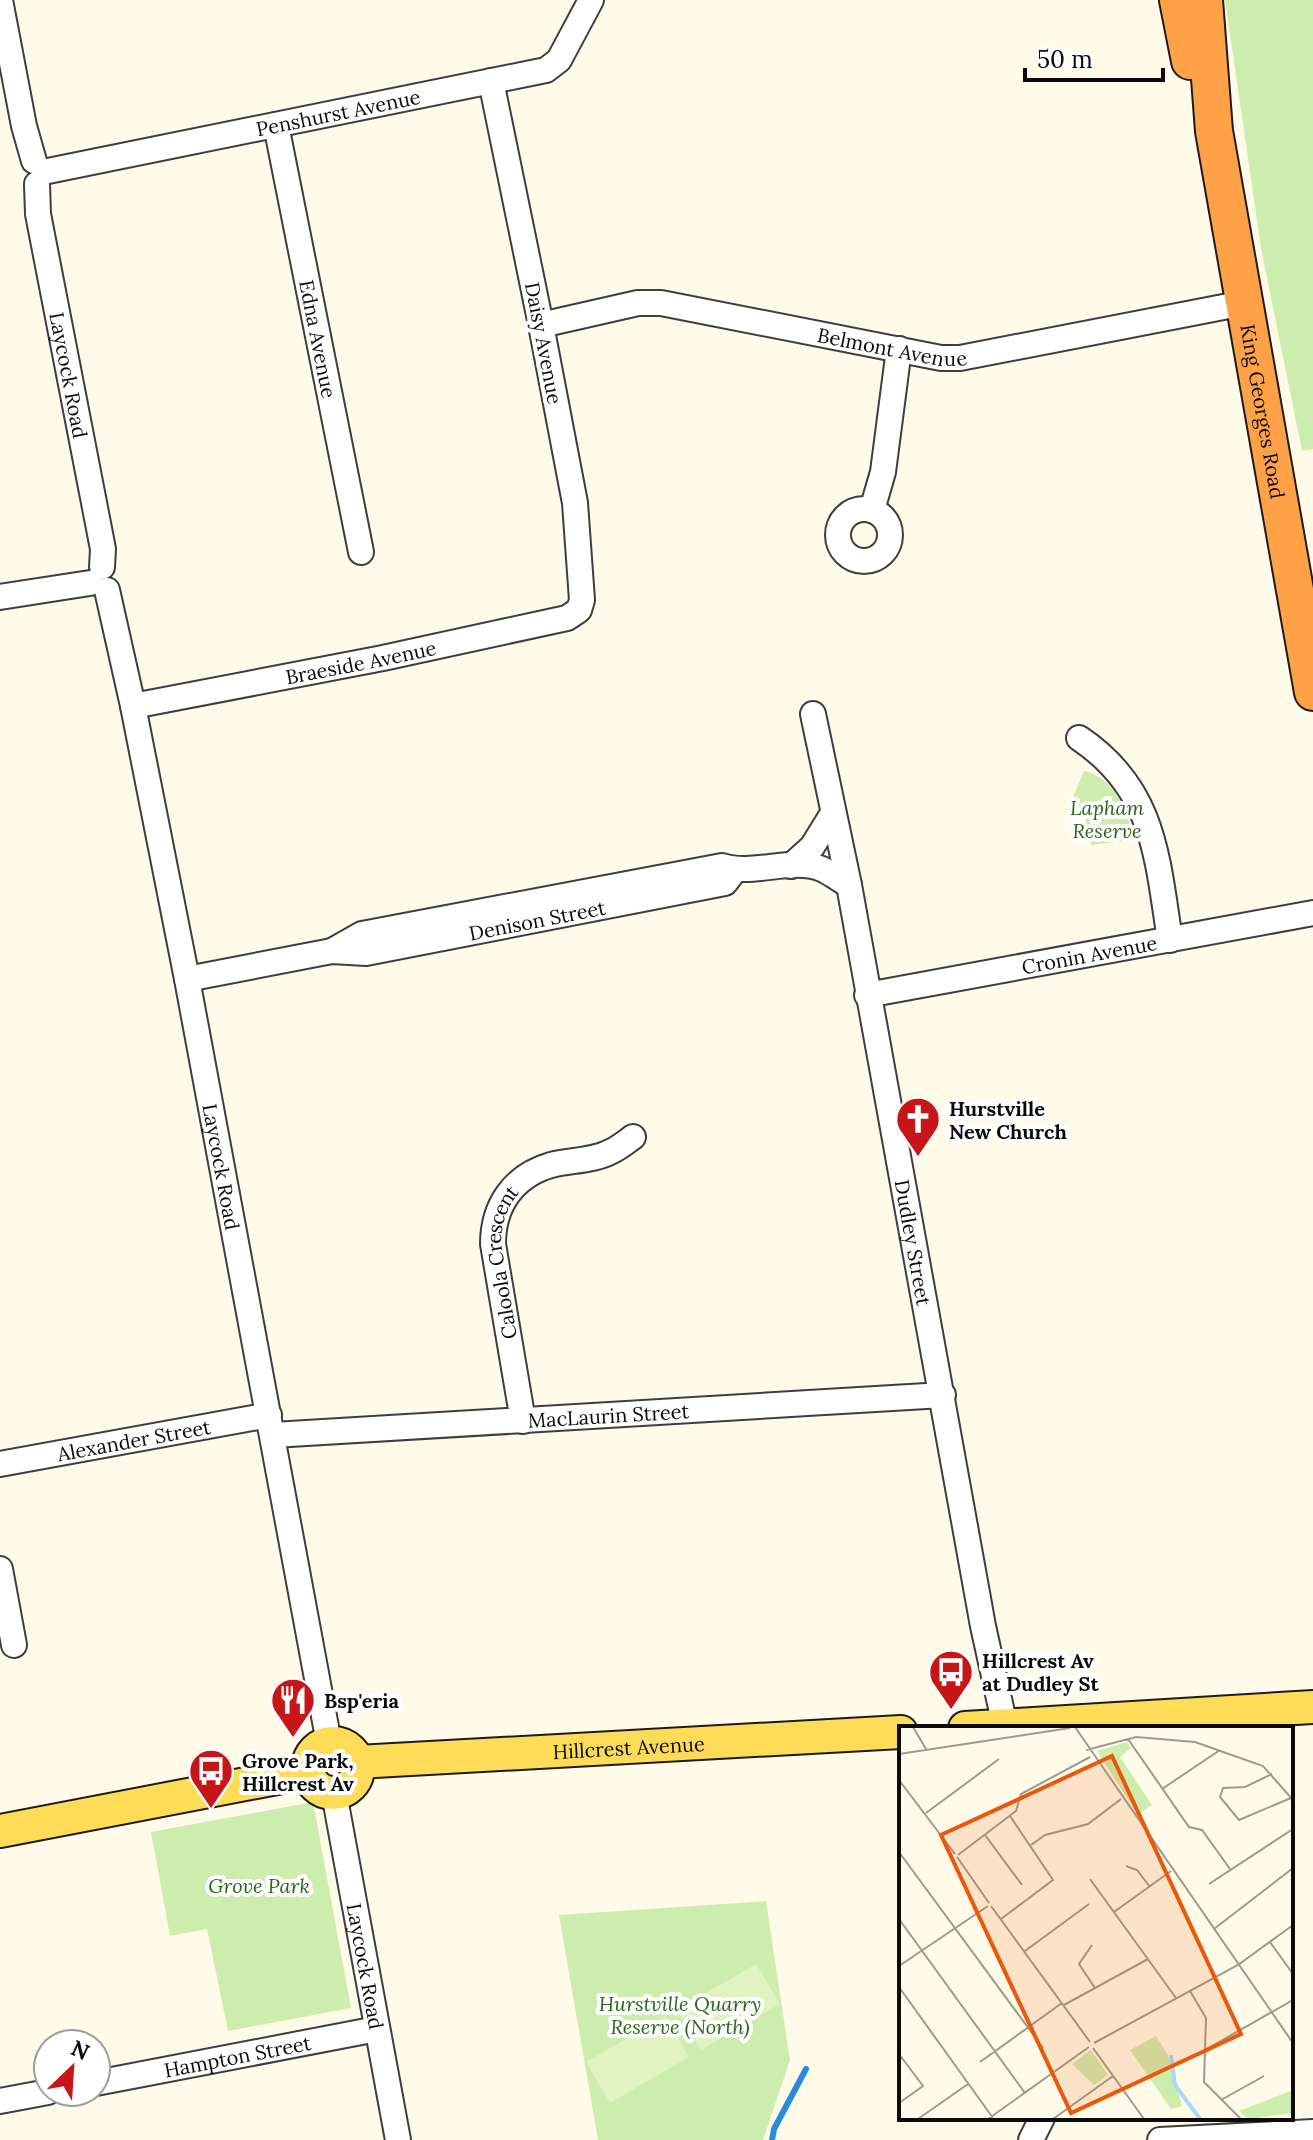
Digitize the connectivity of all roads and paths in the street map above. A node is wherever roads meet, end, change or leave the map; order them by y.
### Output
1 (0, 0) edge
2 (591, 0) edge
3 (1178, 0) edge
4 (1204, 0) edge
5 (491, 81) junction
6 (276, 125) junction
7 (1214, 131) junction
8 (40, 172) junction
9 (1244, 303) junction
10 (541, 325) junction
11 (899, 349) junction
12 (872, 510) dead end
13 (361, 552) dead end
14 (100, 580) junction
15 (0, 597) edge
16 (581, 606) joint
17 (1313, 692) edge
18 (133, 706) junction
19 (813, 714) dead end
20 (1079, 738) dead end
21 (833, 813) junction
22 (791, 866) junction
23 (849, 885) junction
24 (1313, 913) edge
25 (1170, 940) junction
26 (187, 979) junction
27 (867, 995) junction
28 (633, 1137) dead end
29 (943, 1395) junction
30 (523, 1421) junction
31 (271, 1425) junction
32 (0, 1464) edge
33 (0, 1569) edge
34 (14, 1645) dead end
35 (1313, 1707) edge
36 (1114, 1724) edge
37 (1005, 1726) joint
38 (899, 1732) edge
39 (329, 1743) junction
40 (357, 1762) junction
41 (308, 1772) junction
42 (334, 1793) junction
43 (0, 1831) edge
44 (377, 2029) junction
45 (112, 2080) edge
46 (32, 2095) edge
47 (0, 2101) edge
48 (1313, 2132) edge
49 (398, 2140) edge
50 (1160, 2140) edge

1 - 8 street, Laycock Road
2 - 5 street, Penshurst Avenue
3 - 7 highway, King Georges Road
4 - 7 highway, King Georges Road
5 - 6 street, Penshurst Avenue
5 - 10 street, Daisy Avenue
6 - 8 street, Penshurst Avenue
6 - 13 street, Edna Avenue
7 - 9 highway, King Georges Road
8 - 14 street, Laycock Road
9 - 11 street, Belmont Avenue
9 - 17 highway, King Georges Road
10 - 11 street, Belmont Avenue
10 - 16 street, Daisy Avenue
11 - 12 street
14 - 15 street
14 - 18 street, Laycock Road
16 - 18 street, Braeside Avenue
18 - 26 street, Laycock Road
19 - 21 street, Dudley Street
20 - 25 street
21 - 22 street
21 - 23 street, Dudley Street
22 - 23 street, Denison Street
22 - 26 street, Denison Street
23 - 27 street, Dudley Street
24 - 25 street, Cronin Avenue
25 - 27 street, Cronin Avenue
26 - 31 street, Laycock Road
27 - 29 street, Dudley Street
28 - 30 street, Caloola Crescent
29 - 30 street, MacLaurin Street
29 - 37 street, Dudley Street
30 - 31 street, MacLaurin Street
31 - 32 street, Alexander Street
31 - 39 street, Laycock Road
33 - 34 street
35 - 36 main road
36 - 37 main road
38 - 40 main road, Hillcrest Avenue
39 - 40 main road
39 - 41 main road
40 - 42 main road
41 - 42 main road
41 - 43 main road
42 - 44 street, Laycock Road
44 - 45 street, Hampton Street
44 - 49 street, Laycock Road
46 - 47 street
48 - 50 street

